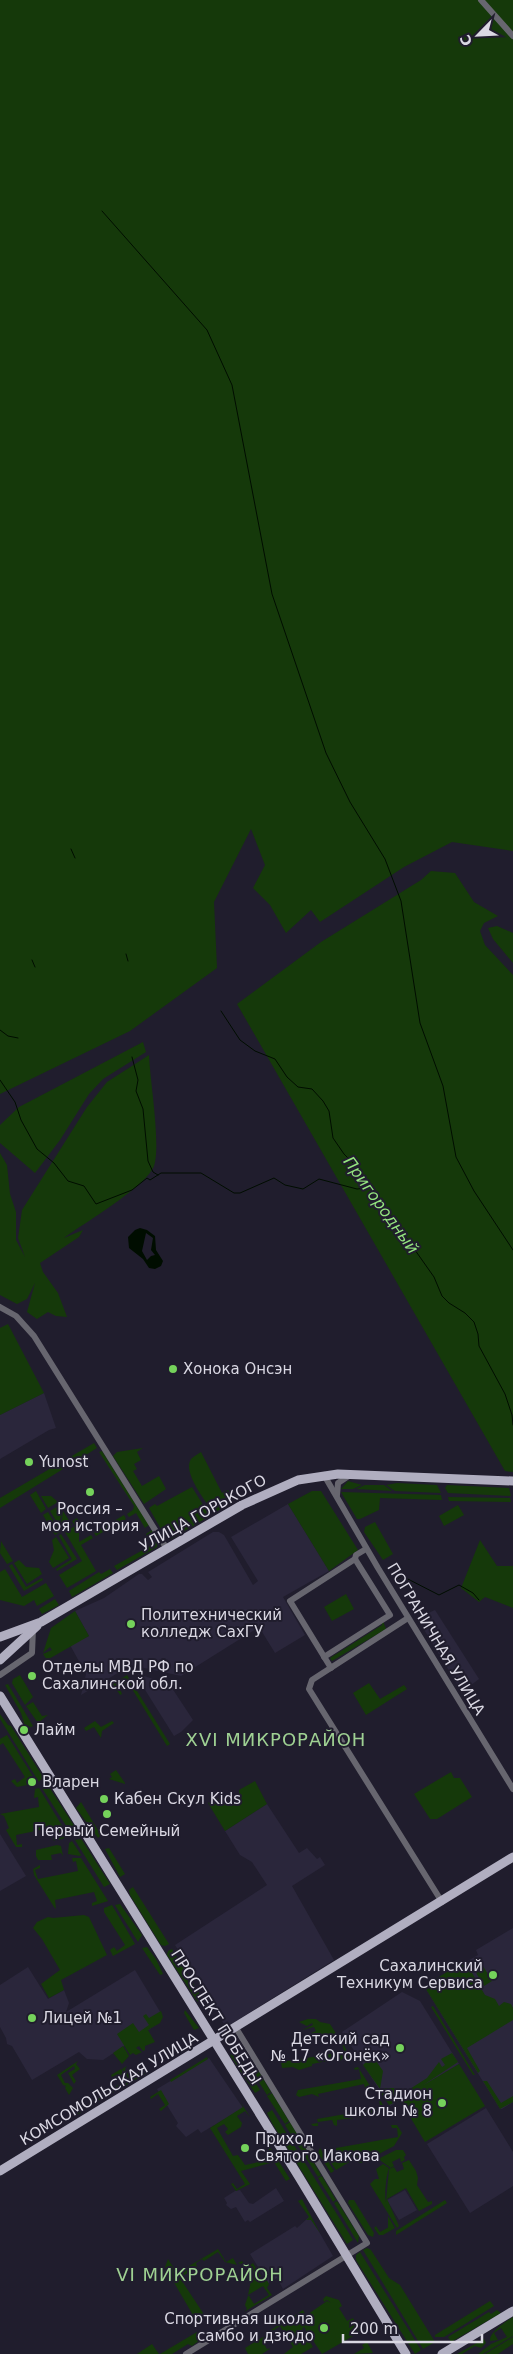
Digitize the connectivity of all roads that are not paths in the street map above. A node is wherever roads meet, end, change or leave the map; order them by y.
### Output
1 (481, 0) edge
2 (513, 36) edge
3 (0, 1306) edge
4 (351, 1474) junction
5 (319, 1476) junction
6 (513, 1481) edge
7 (338, 1502) junction
8 (167, 1549) junction
9 (366, 1549) junction
10 (355, 1559) junction
11 (390, 1615) junction
12 (408, 1618) junction
13 (40, 1622) junction
14 (397, 1627) junction
15 (33, 1629) junction
16 (0, 1637) edge
17 (324, 1656) junction
18 (0, 1660) edge
19 (331, 1668) junction
20 (0, 1675) edge
21 (0, 1696) edge
22 (513, 1789) edge
23 (513, 1857) edge
24 (442, 1902) junction
25 (236, 2028) junction
26 (214, 2041) junction
27 (0, 2171) edge
28 (346, 2256) junction
29 (513, 2311) edge
30 (186, 2354) edge
31 (406, 2354) edge
32 (442, 2354) edge

1 - 2 street
3 - 8 street
4 - 5 main road, УЛИЦА ГОРЬКОГО
4 - 6 main road, УЛИЦА ГОРЬКОГО
4 - 7 street
5 - 7 street, ПОГРАНИЧНАЯ УЛИЦА
5 - 8 main road, УЛИЦА ГОРЬКОГО
7 - 9 street, ПОГРАНИЧНАЯ УЛИЦА
8 - 13 main road, УЛИЦА ГОРЬКОГО
9 - 10 street
9 - 12 street, ПОГРАНИЧНАЯ УЛИЦА
10 - 11 street
10 - 17 street
11 - 14 street
11 - 17 street
12 - 14 street
12 - 22 street, ПОГРАНИЧНАЯ УЛИЦА
13 - 15 main road, УЛИЦА ГОРЬКОГО
13 - 16 main road, УЛИЦА ГОРЬКОГО
14 - 19 street
15 - 18 main road, УЛИЦА ГОРЬКОГО
15 - 20 street
17 - 19 street
19 - 24 street
21 - 26 main road, ПРОСПЕКТ ПОБЕДЫ
23 - 24 main road, КОМСОМОЛЬСКАЯ УЛИЦА
24 - 25 main road, КОМСОМОЛЬСКАЯ УЛИЦА
25 - 26 main road, КОМСОМОЛЬСКАЯ УЛИЦА
25 - 28 street
26 - 27 main road, КОМСОМОЛЬСКАЯ УЛИЦА
26 - 28 main road, ПРОСПЕКТ ПОБЕДЫ
28 - 30 street
28 - 31 main road, ПРОСПЕКТ ПОБЕДЫ
29 - 32 main road

